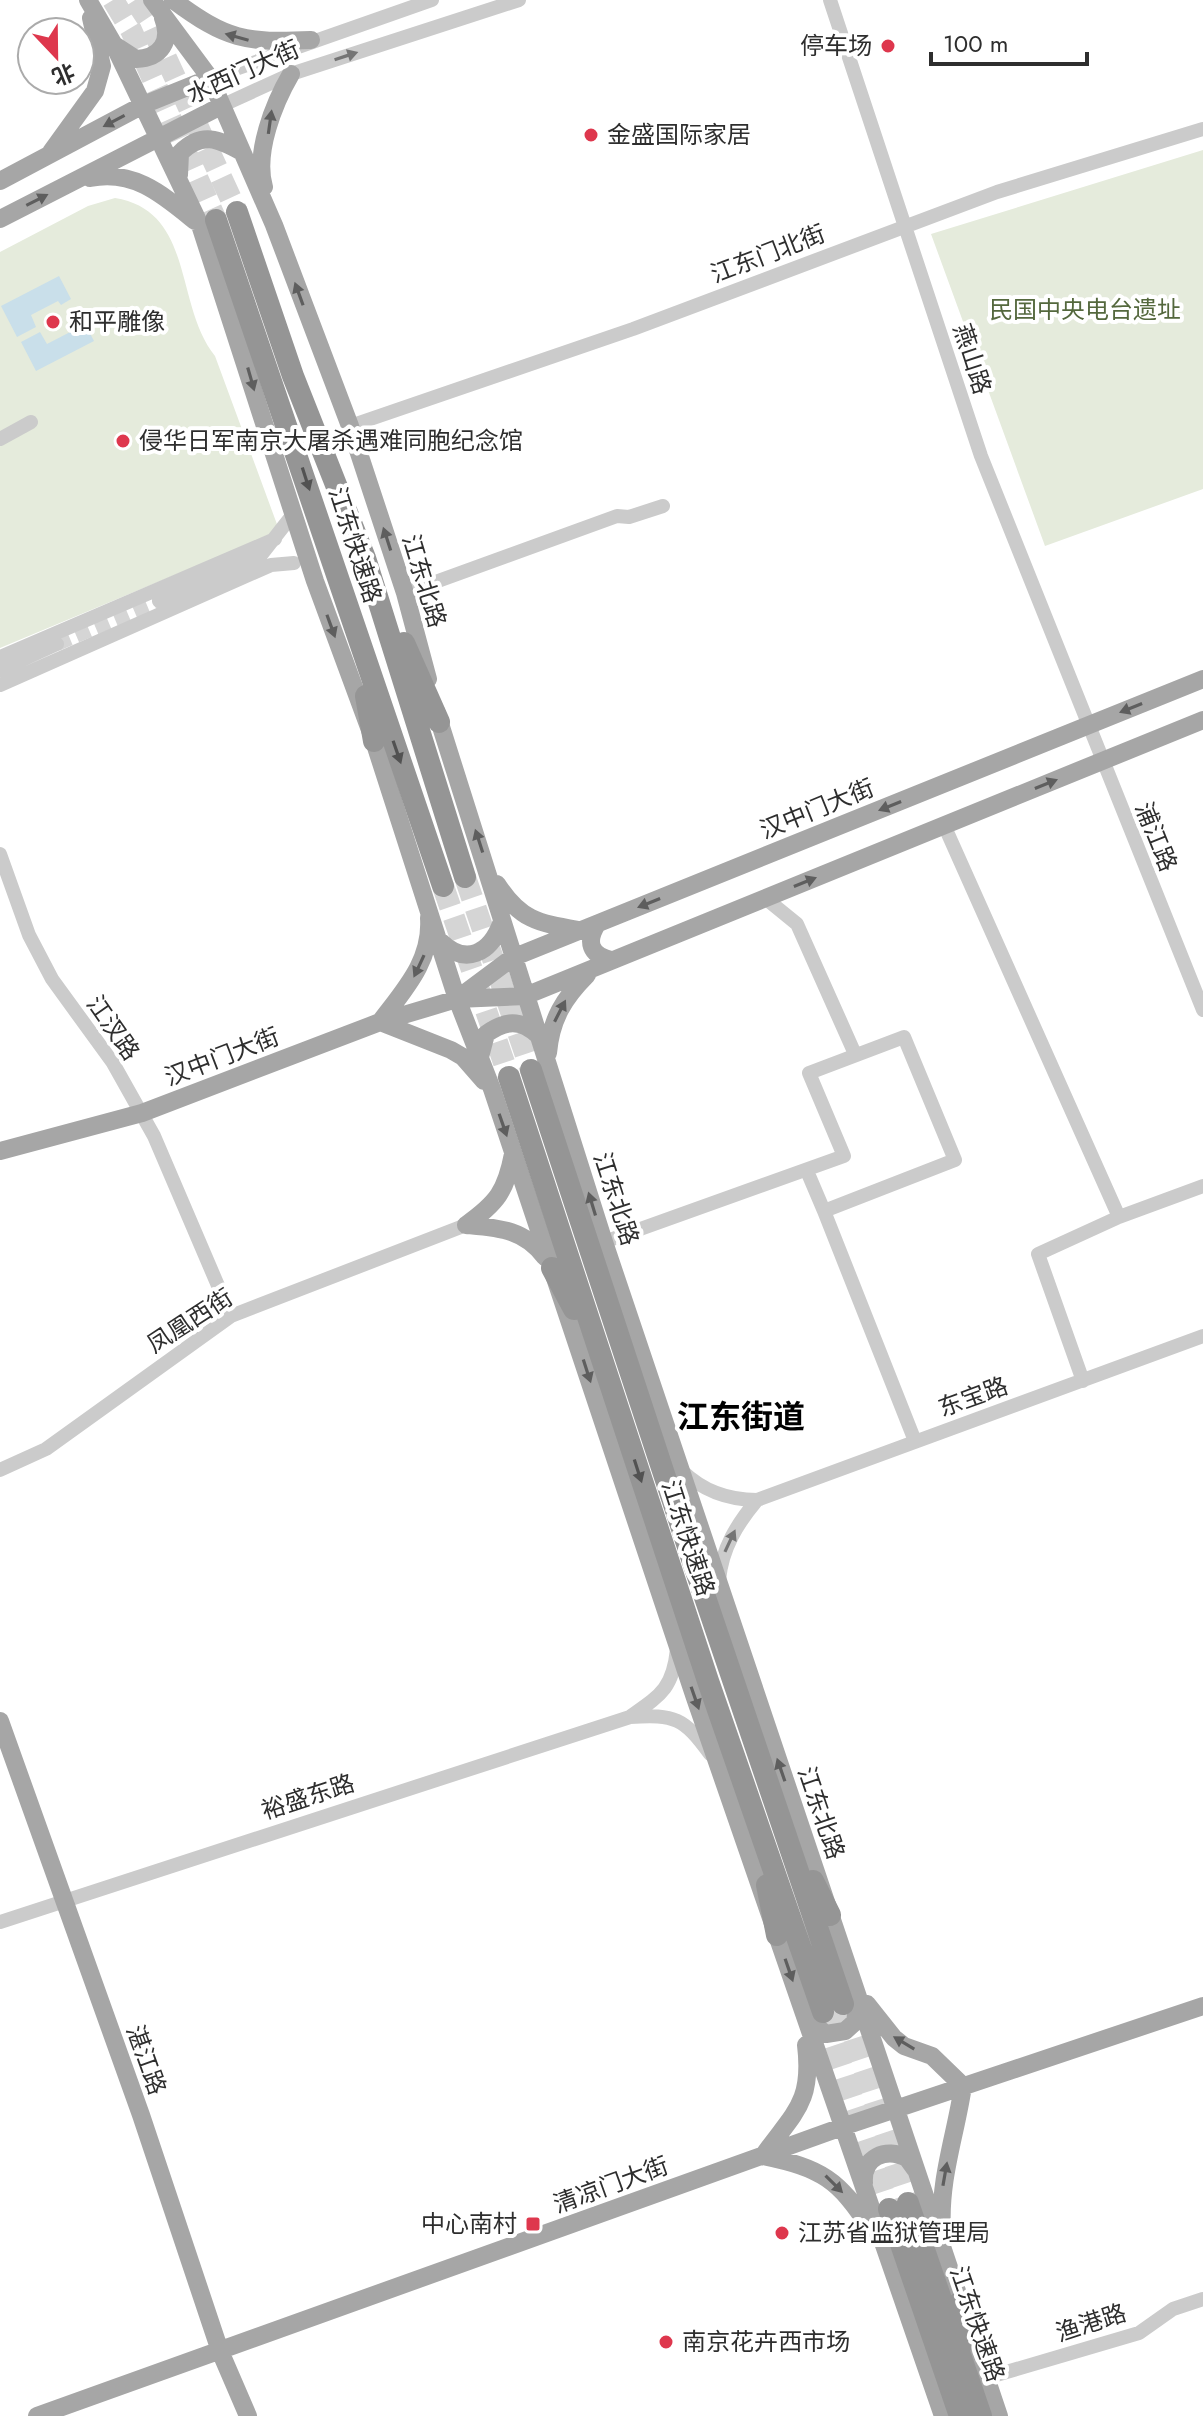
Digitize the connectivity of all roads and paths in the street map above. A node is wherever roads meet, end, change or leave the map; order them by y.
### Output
1 (87, 0) edge
2 (432, 0) edge
3 (519, 0) edge
4 (830, 0) edge
5 (162, 4) edge
6 (311, 40) junction
7 (113, 43) junction
8 (291, 74) junction
9 (210, 78) junction
10 (143, 105) junction
11 (221, 106) junction
12 (1203, 129) edge
13 (158, 138) junction
14 (242, 152) junction
15 (47, 156) junction
16 (0, 181) edge
17 (74, 182) junction
18 (180, 183) junction
19 (0, 219) edge
20 (218, 219) junction
21 (274, 225) junction
22 (905, 227) junction
23 (31, 422) dead end
24 (350, 426) junction
25 (0, 439) edge
26 (663, 506) dead end
27 (294, 513) junction
28 (275, 539) junction
29 (365, 558) junction
30 (258, 559) junction
31 (294, 563) junction
32 (315, 581) junction
33 (405, 593) junction
34 (153, 598) junction
35 (118, 607) junction
36 (154, 617) junction
37 (91, 618) junction
38 (352, 620) junction
39 (125, 629) junction
40 (59, 638) junction
41 (101, 639) junction
42 (72, 653) junction
43 (0, 657) edge
44 (0, 670) edge
45 (1203, 679) edge
46 (0, 685) edge
47 (1203, 720) edge
48 (439, 722) junction
49 (1087, 726) junction
50 (374, 741) junction
51 (1101, 762) junction
52 (944, 825) junction
53 (0, 854) edge
54 (489, 873) junction
55 (465, 877) tunnel mouth
56 (435, 893) junction
57 (765, 898) junction
58 (501, 924) junction
59 (589, 927) junction
60 (441, 942) junction
61 (512, 958) junction
62 (603, 964) junction
63 (525, 996) junction
64 (457, 999) junction
65 (1203, 1010) edge
66 (380, 1022) junction
67 (538, 1035) junction
68 (855, 1054) junction
69 (480, 1057) junction
70 (539, 1067) junction
71 (500, 1083) junction
72 (142, 1113) junction
73 (0, 1151) edge
74 (513, 1154) junction
75 (807, 1171) junction
76 (1203, 1186) edge
77 (824, 1211) junction
78 (1119, 1217) junction
79 (466, 1225) junction
80 (604, 1242) junction
81 (552, 1268) junction
82 (231, 1316) junction
83 (1203, 1336) edge
84 (615, 1365) junction
85 (1083, 1381) junction
86 (915, 1441) junction
87 (680, 1469) junction
88 (0, 1470) edge
89 (757, 1500) junction
90 (719, 1589) junction
91 (677, 1644) junction
92 (630, 1717) junction
93 (0, 1721) edge
94 (719, 1767) junction
95 (763, 1805) junction
96 (63, 1901) junction
97 (830, 1915) junction
98 (0, 1922) edge
99 (777, 1935) junction
100 (831, 2004) junction
101 (1203, 2006) edge
102 (963, 2086) junction
103 (898, 2108) junction
104 (842, 2127) junction
105 (763, 2156) junction
106 (917, 2171) junction
107 (865, 2190) junction
108 (898, 2206) tunnel mouth
109 (943, 2251) junction
110 (891, 2264) junction
111 (1203, 2299) edge
112 (960, 2302) junction
113 (909, 2318) junction
114 (220, 2351) junction
115 (986, 2378) junction
116 (976, 2414) edge
117 (37, 2416) edge
118 (248, 2416) edge
119 (943, 2416) edge

1 - 7 main road, 江东北路
1 - 15 main road
2 - 6 street, 水西门大街
8 -> 3 street, 水西门大街
4 - 22 street, 燕山路
6 -> 5 main road
5 - 7 main road
5 - 9 main road, 江东北路
6 - 9 street, 水西门大街
7 - 10 main road, 江东北路
8 - 11 street, 水西门大街
21 -> 8 main road
9 - 10 main road, 水西门大街
9 - 11 main road, 江东北路
10 - 13 main road, 江东北路
10 -> 15 main road, 水西门大街
11 - 13 main road, 水西门大街
11 - 14 main road, 江东北路
12 - 22 street, 江东门北街
13 - 17 main road, 水西门大街
13 - 18 main road, 江东北路
14 - 18 main road
14 - 21 main road, 江东北路
15 - 16 main road, 水西门大街
19 -> 17 main road, 水西门大街
17 - 20 main road
18 - 20 main road, 江东北路
20 -> 27 main road, 江东北路
20 - 29 highway, 江东快速路
20 -> 38 highway, 江东快速路
24 -> 21 main road, 江东北路
22 - 24 street, 江东门北街
22 - 49 street, 燕山路
23 - 25 street
33 -> 24 main road, 江东北路
26 - 33 street
27 - 28 street
27 - 32 main road, 江东北路
28 - 30 street
28 - 34 street
29 - 48 highway
29 - 55 highway, 江东快速路
30 - 31 street
30 - 34 street
31 - 32 street
31 - 36 street
32 -> 50 main road, 江东北路
33 - 48 main road, 江东北路
34 - 35 street
34 - 36 street
35 - 37 street
35 - 39 street
36 - 39 street
37 - 40 street
37 - 41 street
38 - 50 highway
38 -> 56 highway, 江东快速路
39 - 41 street
40 - 42 street
40 - 43 street
40 - 44 street
41 - 42 street
42 - 46 street
45 -> 49 main road, 汉中门大街
47 - 51 main road, 汉中门大街
54 -> 48 main road, 江东北路
49 - 51 street, 浦江路
49 -> 59 main road, 汉中门大街
50 - 56 main road, 江东北路
52 -> 51 main road, 汉中门大街
51 - 65 street, 浦江路
57 -> 52 main road, 汉中门大街
52 - 78 street
53 - 72 street, 江汊路
54 - 58 main road, 江东北路
54 - 59 main road
56 - 60 main road, 江东北路
56 -> 66 main road
57 - 62 main road, 汉中门大街
57 - 68 street
58 - 60 main road
58 - 61 main road, 江东北路
59 - 61 main road, 汉中门大街
59 - 62 main road
60 - 64 main road, 江东北路
61 - 63 main road, 江东北路
61 - 64 main road, 汉中门大街
62 - 63 main road, 汉中门大街
70 -> 62 main road
63 - 64 main road, 汉中门大街
63 - 67 main road, 江东北路
64 - 66 main road, 汉中门大街
64 - 69 main road, 江东北路
66 - 71 main road
66 - 72 main road, 汉中门大街
67 - 69 main road
67 - 70 main road, 江东北路
68 - 75 street
68 - 77 street
69 - 71 main road, 江东北路
80 -> 70 main road, 江东北路
70 - 84 highway, 江东快速路
71 -> 74 main road, 江东北路
71 - 84 highway, 江东快速路
72 - 73 main road, 汉中门大街
72 - 82 street, 江汊路
74 - 79 main road
74 - 81 main road, 江东北路
75 - 77 street
75 - 80 street
76 - 78 street
77 - 86 street
78 - 85 street
79 - 81 main road
79 - 82 street, 凤凰西街
80 - 84 highway
80 - 87 main road, 江东北路
81 - 84 highway
81 -> 91 main road, 江东北路
82 - 88 street, 凤凰西街
83 - 85 street, 东宝路
84 - 95 highway, 江东快速路
85 - 86 street, 东宝路
86 - 89 street, 东宝路
87 - 89 street
87 - 90 main road, 江东北路
90 -> 89 street
97 -> 90 main road, 江东北路
91 - 92 street, 裕盛东路
91 -> 94 main road, 江东北路
92 - 94 street, 裕盛东路
92 - 96 street, 裕盛东路
93 - 96 main road, 湛江路
94 - 99 main road, 江东北路
95 - 97 highway
95 - 99 highway
95 - 100 highway, 江东快速路
96 - 98 street, 裕盛东路
96 - 114 main road, 湛江路
97 - 100 main road, 江东北路
99 -> 100 main road, 江东北路
102 -> 100 main road
100 - 103 main road, 江东北路
100 - 104 main road, 江东北路
100 - 105 main road
101 - 102 main road, 清凉门大街
102 - 103 main road, 清凉门大街
109 -> 102 main road
103 - 104 main road, 清凉门大街
103 - 106 main road, 江东北路
104 - 105 main road, 清凉门大街
104 - 107 main road, 江东北路
105 -> 110 main road
105 - 114 main road, 清凉门大街
106 - 107 main road
106 - 109 main road, 江东北路
107 - 110 main road, 江东北路
108 - 116 highway, 江东快速路
109 - 112 main road, 江东北路
110 - 113 main road, 江东北路
111 - 115 street, 渔港路
112 - 115 main road, 江东北路
112 - 116 highway
113 - 116 highway
113 - 119 main road, 江东北路
114 - 117 main road, 清凉门大街
114 - 118 main road, 湛江路
115 - 116 main road, 江东北路

